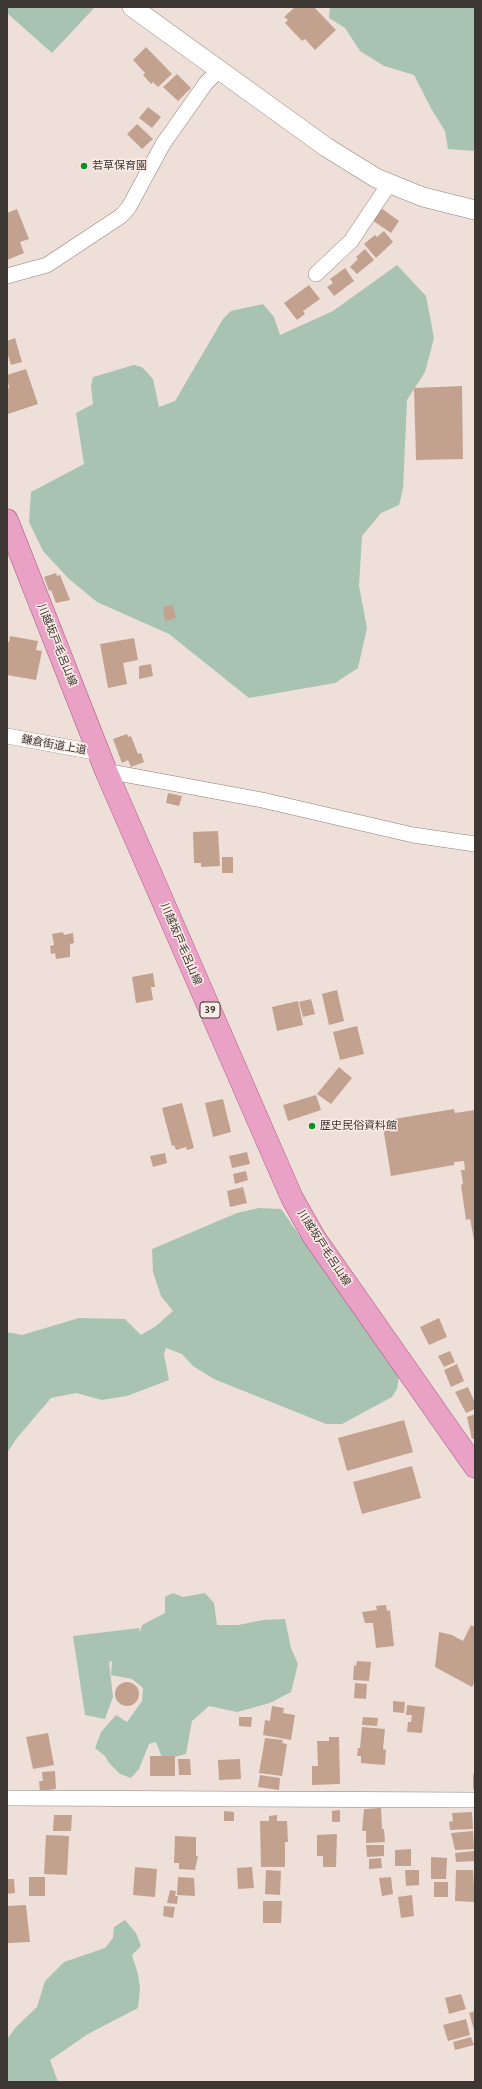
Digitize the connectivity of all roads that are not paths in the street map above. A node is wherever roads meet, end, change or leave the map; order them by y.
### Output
1 (132, 7) edge
2 (219, 70) junction
3 (389, 184) junction
4 (475, 210) edge
5 (316, 274) dead end
6 (7, 276) edge
7 (7, 520) edge
8 (7, 736) edge
9 (103, 762) junction
10 (475, 844) edge
11 (475, 1467) edge
12 (7, 1798) edge
13 (475, 1800) edge

1 - 2 street
2 - 3 street
2 - 6 street
3 - 4 street
3 - 5 street
7 - 9 main road, 川越坂戸毛呂山線 / 39
8 - 9 street, 鎌倉街道上道
9 - 10 street, 鎌倉街道上道
9 - 11 main road, 川越坂戸毛呂山線 / 39
12 - 13 street

